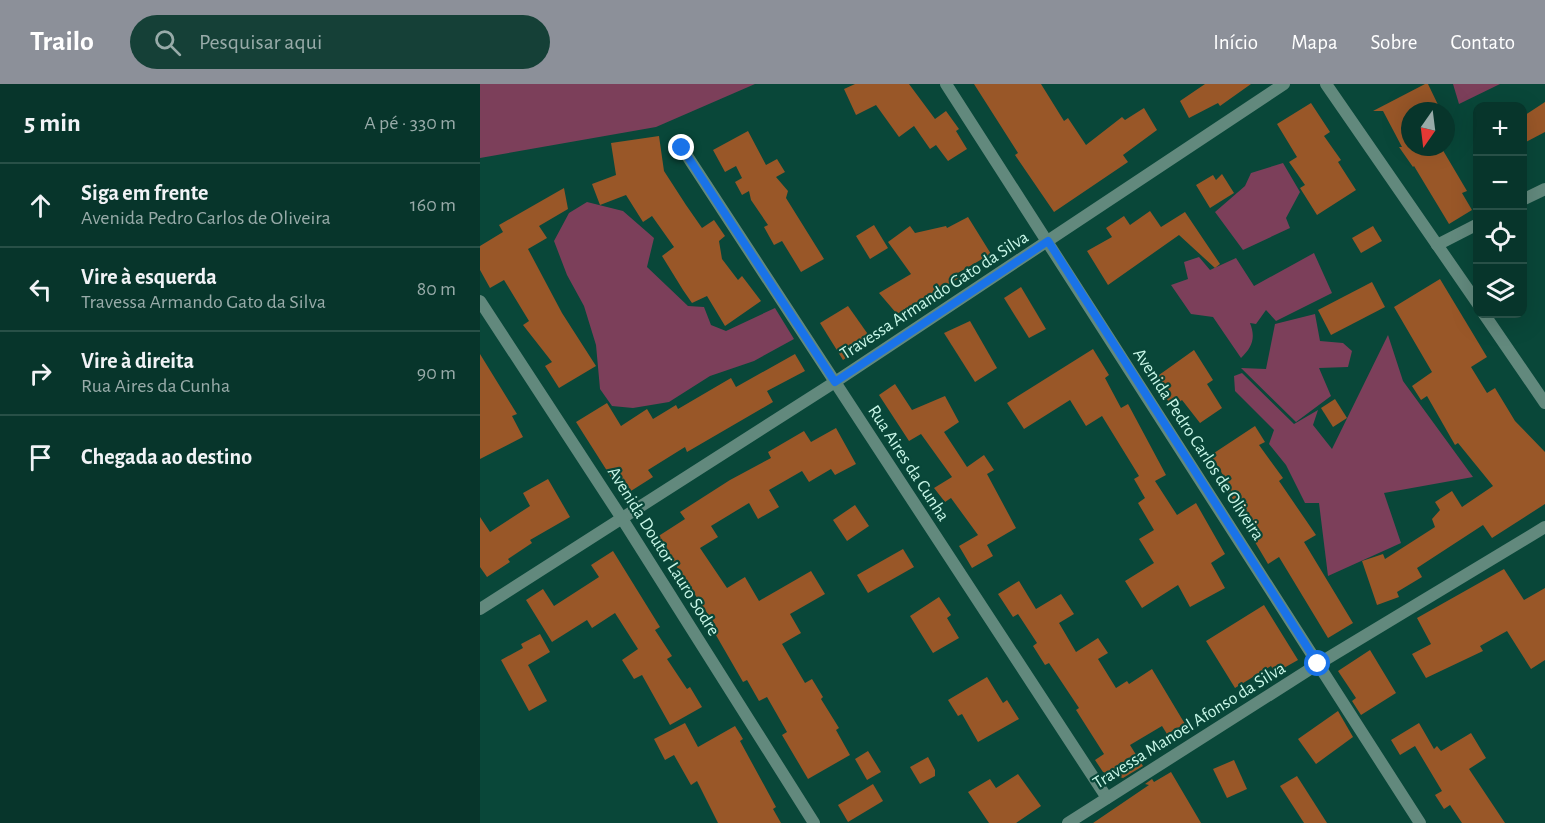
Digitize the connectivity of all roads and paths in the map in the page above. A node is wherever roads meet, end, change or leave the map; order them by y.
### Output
1 (946, 84) edge
2 (1284, 84) edge
3 (1326, 84) edge
4 (682, 148) dead end
5 (1545, 189) edge
6 (1527, 198) edge
7 (1473, 227) edge
8 (1048, 241) junction
9 (1437, 245) junction
10 (1473, 297) edge
11 (480, 301) edge
12 (1487, 318) edge
13 (835, 382) junction
14 (1545, 403) edge
15 (621, 517) junction
16 (1545, 527) edge
17 (480, 609) edge
18 (1318, 664) junction
19 (1107, 798) junction
20 (814, 823) edge
21 (1068, 823) edge
22 (1420, 823) edge

1 - 8 street, Avenida Pedro Carlos de Oliveira
2 - 8 street, Travessa Armando Gato da Silva
3 - 9 street
4 - 13 street, Rua Aires da Cunha
5 - 6 street
7 - 9 street
8 - 13 street, Travessa Armando Gato da Silva
8 - 18 street, Avenida Pedro Carlos de Oliveira
9 - 10 street
11 - 15 street, Avenida Doutor Lauro Sodre
12 - 14 street
13 - 15 street, Travessa Armando Gato da Silva
13 - 19 street, Rua Aires da Cunha
15 - 17 street, Travessa Armando Gato da Silva
15 - 20 street, Avenida Doutor Lauro Sodre
16 - 18 street, Travessa Manoel Afonso da Silva
18 - 19 street, Travessa Manoel Afonso da Silva
18 - 22 street, Avenida Pedro Carlos de Oliveira
19 - 21 street, Travessa Manoel Afonso da Silva

